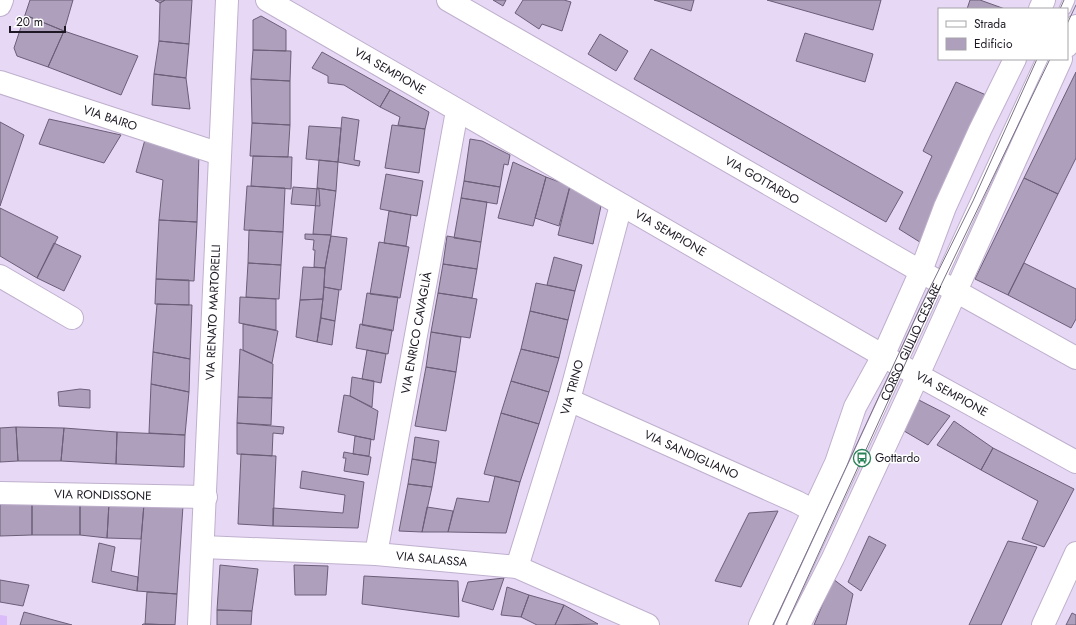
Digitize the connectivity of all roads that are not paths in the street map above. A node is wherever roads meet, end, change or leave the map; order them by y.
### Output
1 (2, 0) edge
2 (228, 0) edge
3 (267, 0) edge
4 (448, 0) edge
5 (0, 5) edge
6 (1076, 26) edge
7 (1068, 44) edge
8 (1015, 60) edge
9 (1042, 60) edge
10 (1060, 60) edge
11 (0, 82) edge
12 (457, 111) junction
13 (220, 154) junction
14 (621, 205) junction
15 (0, 276) edge
16 (938, 281) junction
17 (72, 318) dead end
18 (1076, 358) edge
19 (900, 365) junction
20 (569, 400) junction
21 (1076, 462) edge
22 (0, 493) edge
23 (206, 497) junction
24 (814, 510) junction
25 (203, 547) junction
26 (1076, 553) edge
27 (376, 554) junction
28 (517, 568) junction
29 (199, 625) edge
30 (648, 625) edge
31 (760, 625) edge
32 (780, 625) edge
33 (799, 625) edge
34 (1043, 625) edge

1 - 5 street
2 - 13 street, VIA RENATO MARTORELLI
3 - 12 street, VIA SEMPIONE
4 - 16 street, VIA GOTTARDO
6 - 7 street
8 - 16 street, CORSO GIULIO CESARE
9 - 16 lane, CORSO GIULIO CESARE
10 - 16 street, CORSO GIULIO CESARE
11 - 13 street, VIA BAIRO
12 - 14 street, VIA SEMPIONE
12 - 27 street, VIA ENRICO CAVAGLIÀ
13 - 23 street, VIA RENATO MARTORELLI
14 - 19 street, VIA SEMPIONE
14 - 20 street, VIA TRINO
15 - 17 street
16 - 18 street, VIA GOTTARDO
16 - 19 street, CORSO GIULIO CESARE
16 - 19 street, CORSO GIULIO CESARE
19 - 21 street, VIA SEMPIONE
19 - 24 street, CORSO GIULIO CESARE
19 - 32 lane, CORSO GIULIO CESARE
19 - 33 street, CORSO GIULIO CESARE
20 - 24 street, VIA SANDIGLIANO
20 - 28 street, VIA TRINO
22 - 23 street, VIA RONDISSONE
23 - 25 street, VIA RENATO MARTORELLI
24 - 31 street, CORSO GIULIO CESARE
25 - 27 street, VIA SALASSA
25 - 29 street, VIA RENATO MARTORELLI
26 - 34 street
27 - 28 street, VIA SALASSA
28 - 30 street, VIA SALASSA

